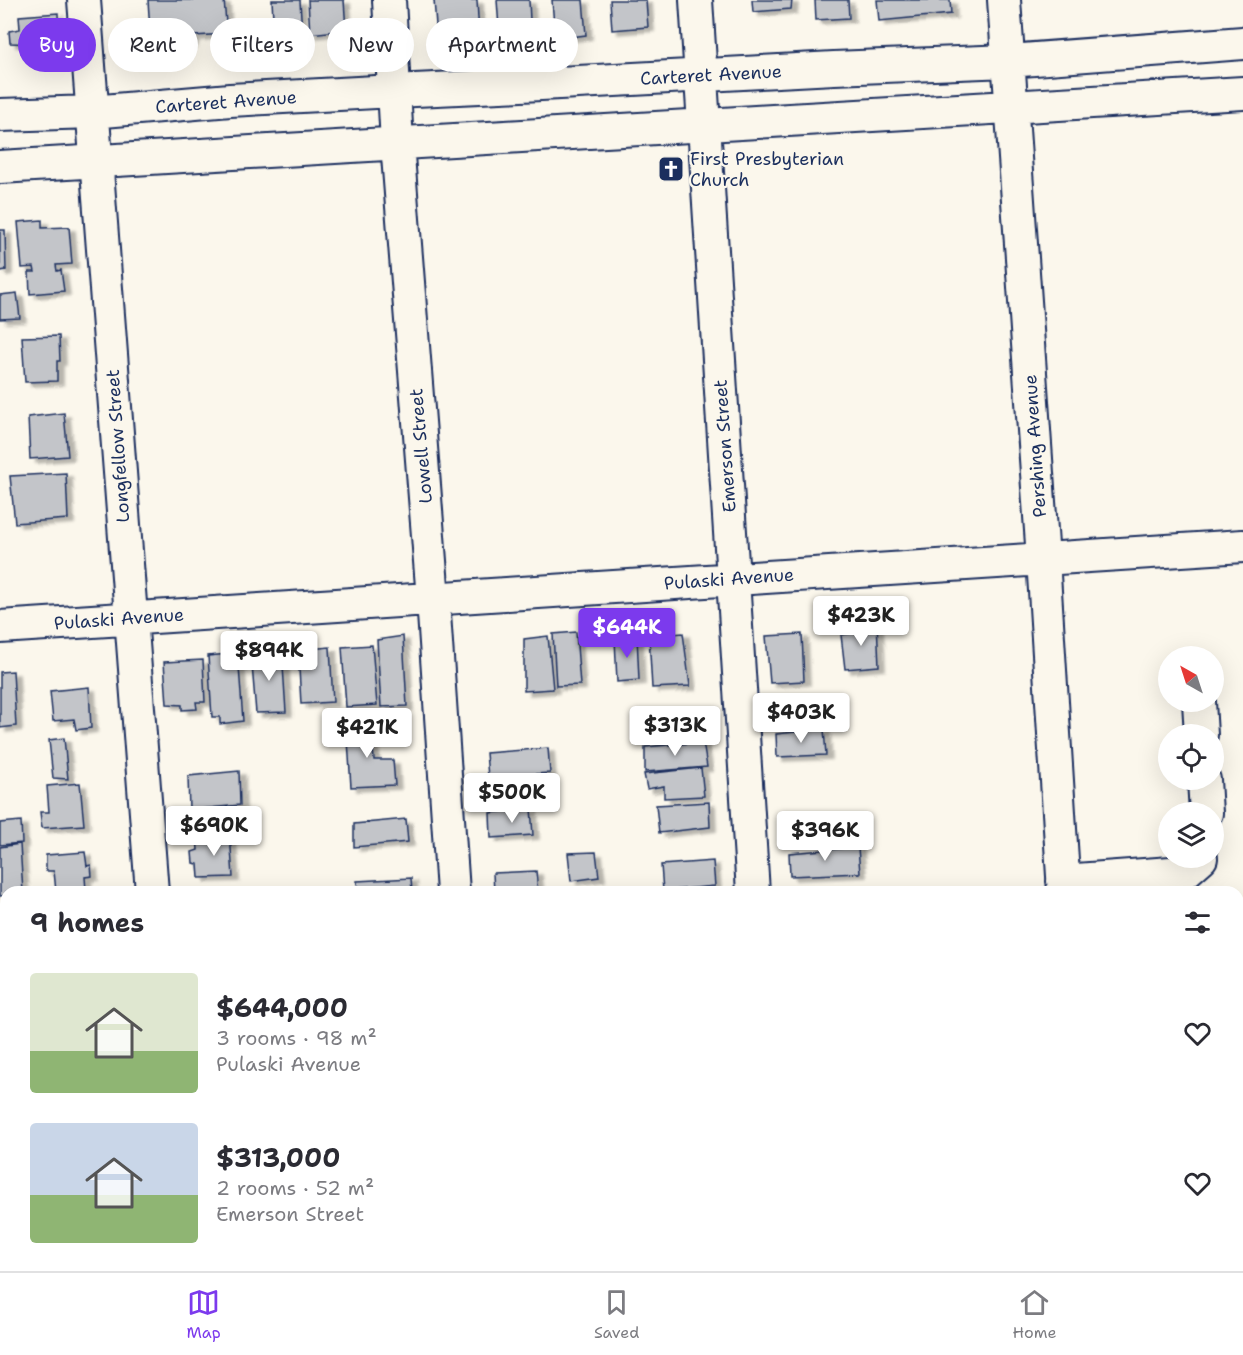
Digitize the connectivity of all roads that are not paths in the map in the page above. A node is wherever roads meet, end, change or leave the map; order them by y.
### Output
1 (84, 0) edge
2 (389, 0) edge
3 (696, 0) edge
4 (1004, 0) edge
5 (1243, 43) edge
6 (1008, 61) junction
7 (701, 75) junction
8 (394, 91) junction
9 (1243, 93) edge
10 (1011, 107) junction
11 (92, 112) junction
12 (0, 115) edge
13 (705, 125) junction
14 (396, 143) junction
15 (96, 162) junction
16 (0, 167) edge
17 (1243, 546) edge
18 (1043, 559) junction
19 (733, 579) junction
20 (433, 599) junction
21 (131, 619) junction
22 (0, 627) edge
23 (1190, 868) edge
24 (152, 886) edge
25 (453, 886) edge
26 (753, 886) edge
27 (1064, 886) edge
28 (1072, 886) edge

1 - 11 street, Longfellow Street
2 - 8 street, Lowell Street
3 - 7 street, Emerson Street
4 - 6 street, Pershing Avenue
5 - 6 street, Carteret Avenue
6 - 7 street, Carteret Avenue
6 - 10 street, Pershing Avenue
7 - 8 street, Carteret Avenue
7 - 13 street, Emerson Street
8 - 11 street, Carteret Avenue
8 - 14 street, Lowell Street
9 - 10 street
10 - 13 street
10 - 18 street, Pershing Avenue
11 - 12 street, Carteret Avenue
11 - 15 street, Longfellow Street
13 - 14 street
13 - 19 street, Emerson Street
14 - 15 street
14 - 20 street, Lowell Street
15 - 16 street
15 - 21 street, Longfellow Street
17 - 18 street, Pulaski Avenue
18 - 19 street, Pulaski Avenue
18 - 27 street, Pershing Avenue
19 - 20 street, Pulaski Avenue
19 - 26 street, Emerson Street
20 - 21 street, Pulaski Avenue
20 - 25 street, Lowell Street
21 - 22 street, Pulaski Avenue
21 - 24 street, Longfellow Street
23 - 28 street

